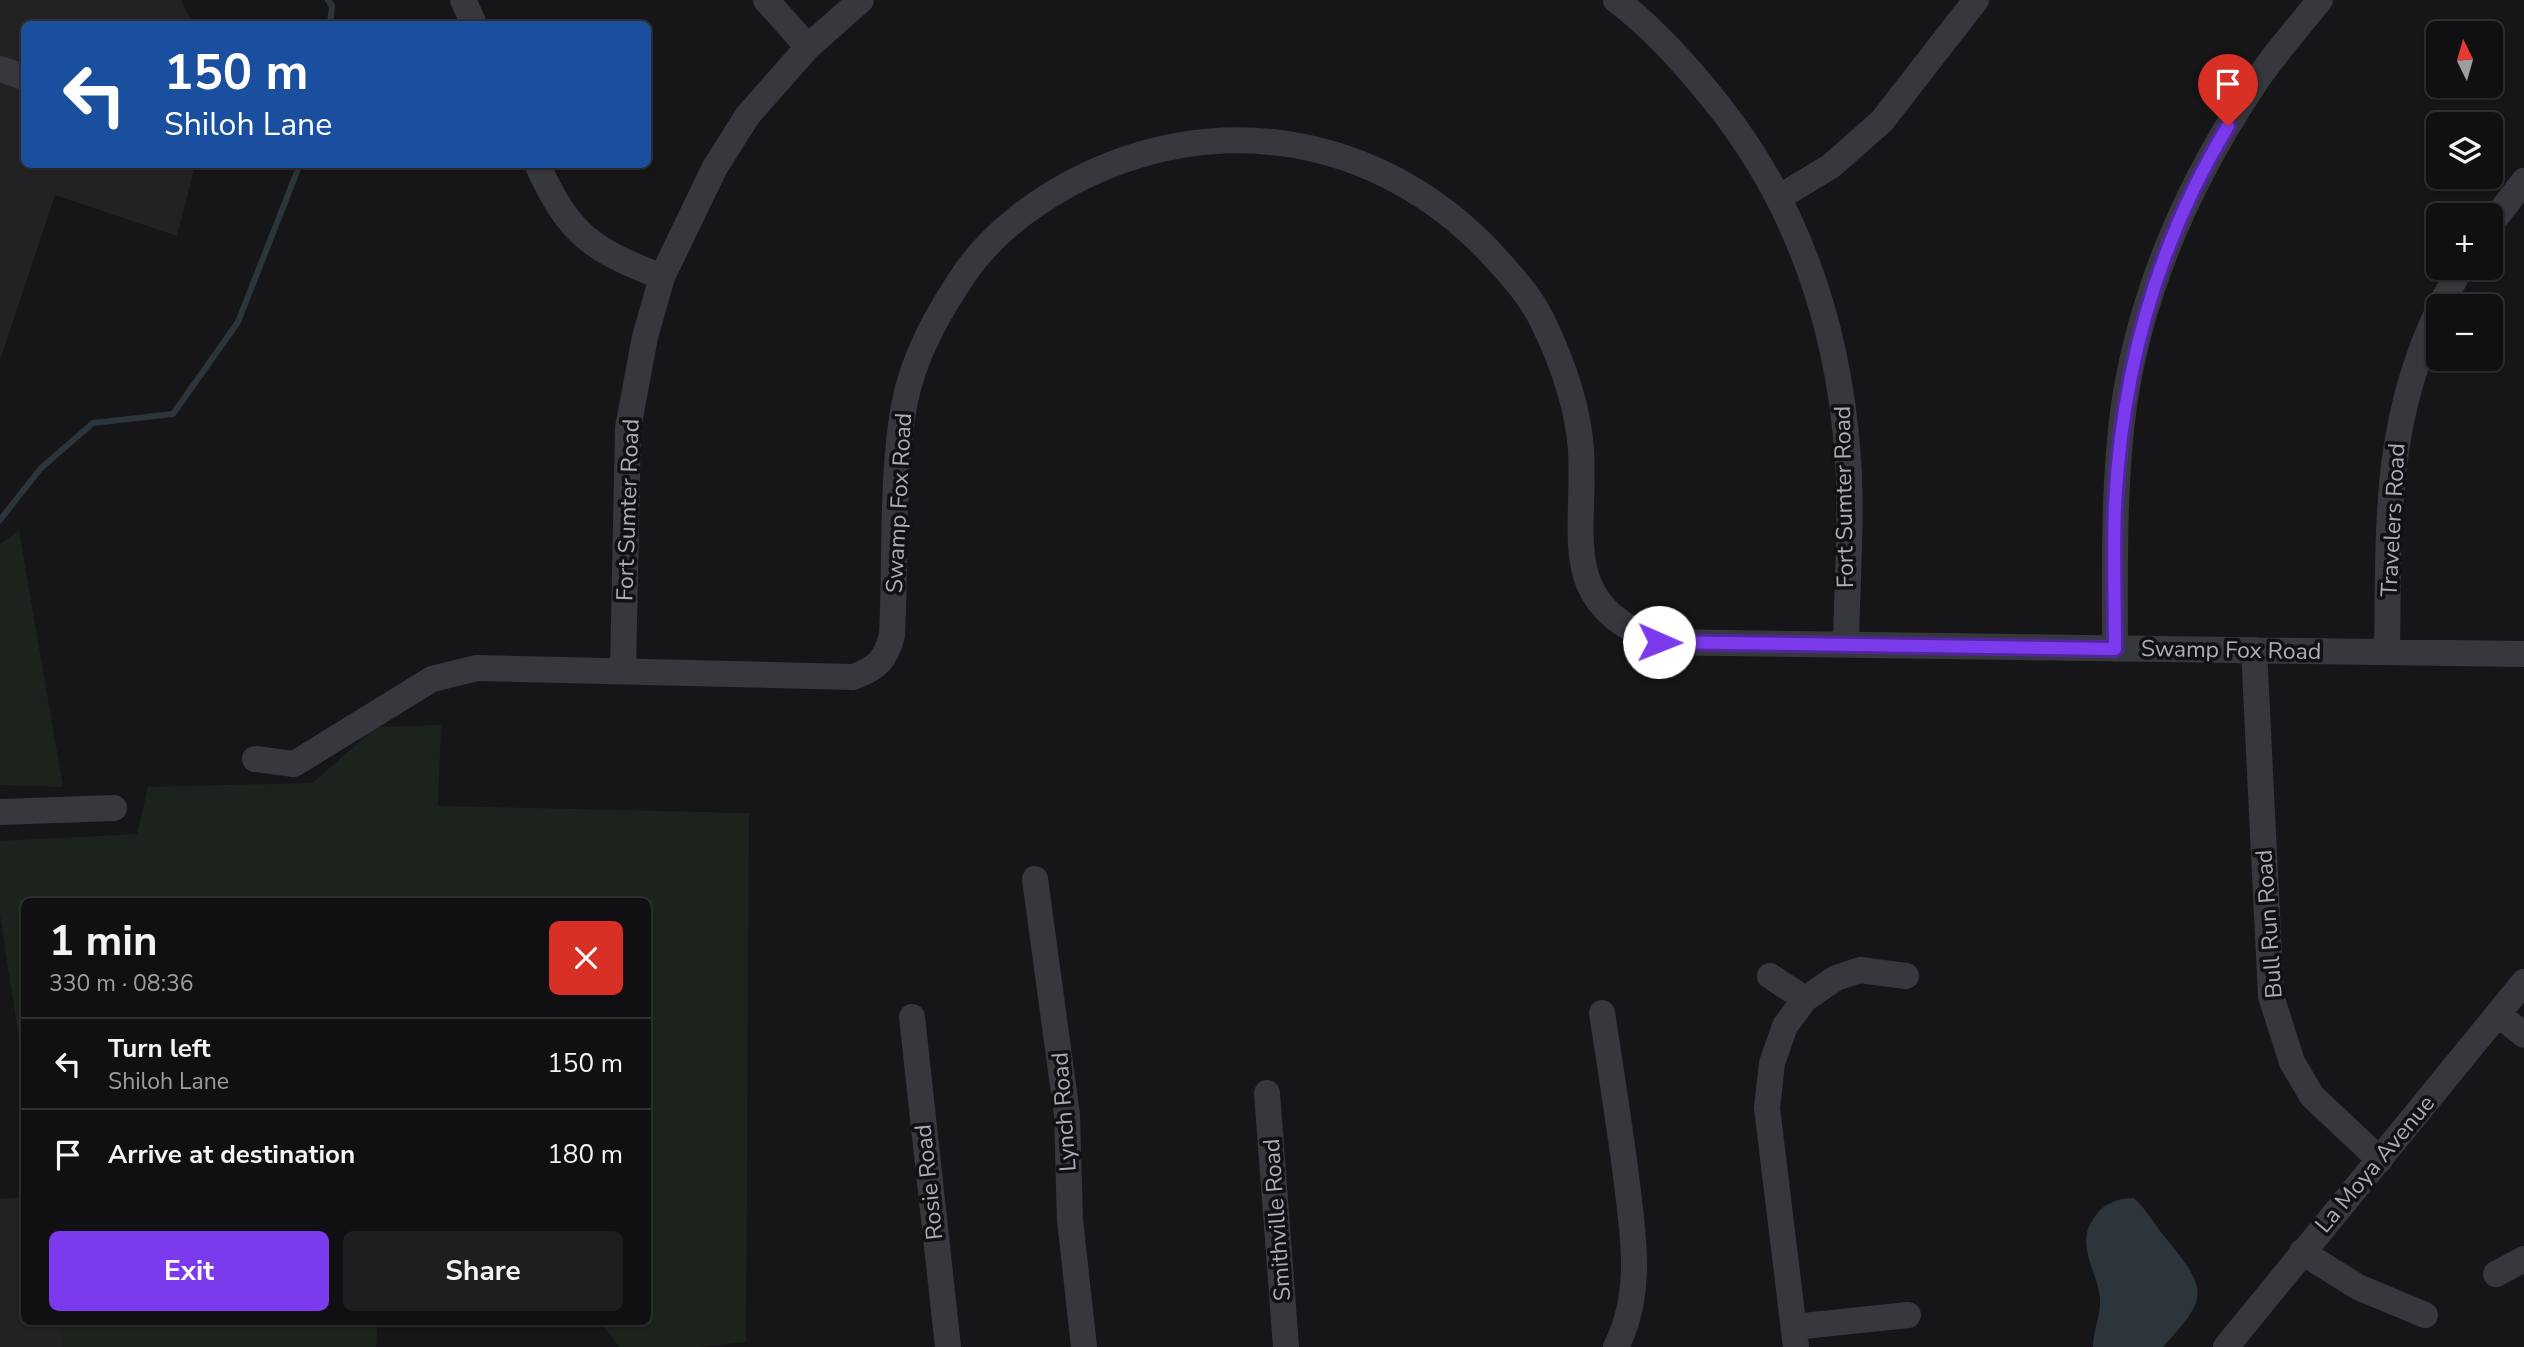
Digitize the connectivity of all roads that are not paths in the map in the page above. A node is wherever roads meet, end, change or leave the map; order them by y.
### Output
1 (463, 0) edge
2 (765, 0) edge
3 (860, 0) edge
4 (1976, 0) edge
5 (2320, 0) edge
6 (1621, 1) edge
7 (473, 21) edge
8 (808, 47) junction
9 (0, 69) edge
10 (21, 76) edge
11 (539, 168) edge
12 (2524, 181) edge
13 (1780, 197) junction
14 (2503, 208) edge
15 (662, 277) junction
16 (2426, 342) edge
17 (1846, 644) junction
18 (2115, 649) junction
19 (2254, 650) junction
20 (2388, 652) junction
21 (2524, 654) edge
22 (623, 671) junction
23 (255, 759) dead end
24 (114, 808) dead end
25 (0, 812) edge
26 (1035, 879) dead end
27 (1906, 975) dead end
28 (1770, 976) dead end
29 (2524, 982) edge
30 (1805, 999) junction
31 (1602, 1013) dead end
32 (2498, 1014) junction
33 (912, 1017) dead end
34 (2524, 1035) edge
35 (1267, 1093) dead end
36 (2380, 1160) junction
37 (2302, 1252) junction
38 (2524, 1259) edge
39 (2496, 1274) dead end
40 (1908, 1314) dead end
41 (2425, 1315) dead end
42 (1795, 1337) edge
43 (948, 1347) edge
44 (1084, 1347) edge
45 (1286, 1347) edge
46 (1616, 1347) edge
47 (2226, 1347) edge

1 - 7 street
2 - 8 street
3 - 8 street, Fort Sumter Road
4 - 13 street
5 - 18 street
6 - 13 street, Fort Sumter Road
8 - 15 street, Fort Sumter Road
9 - 10 street
11 - 15 street
12 - 14 street
13 - 17 street, Fort Sumter Road
15 - 22 street, Fort Sumter Road
16 - 20 street, Travelers Road
17 - 18 street, Swamp Fox Road
17 - 22 street, Swamp Fox Road
18 - 19 street, Swamp Fox Road
19 - 20 street, Swamp Fox Road
19 - 36 street, Bull Run Road
20 - 21 street, Swamp Fox Road
22 - 23 street, Swamp Fox Road
24 - 25 street
26 - 44 street, Lynch Road
27 - 30 street
28 - 30 street
29 - 32 street, La Moya Avenue
30 - 42 street
31 - 46 street
32 - 34 street
32 - 36 street, La Moya Avenue
33 - 43 street, Rosie Road
35 - 45 street, Smithville Road
36 - 37 street, La Moya Avenue
37 - 41 street
37 - 47 street, La Moya Avenue
38 - 39 street
40 - 42 street

